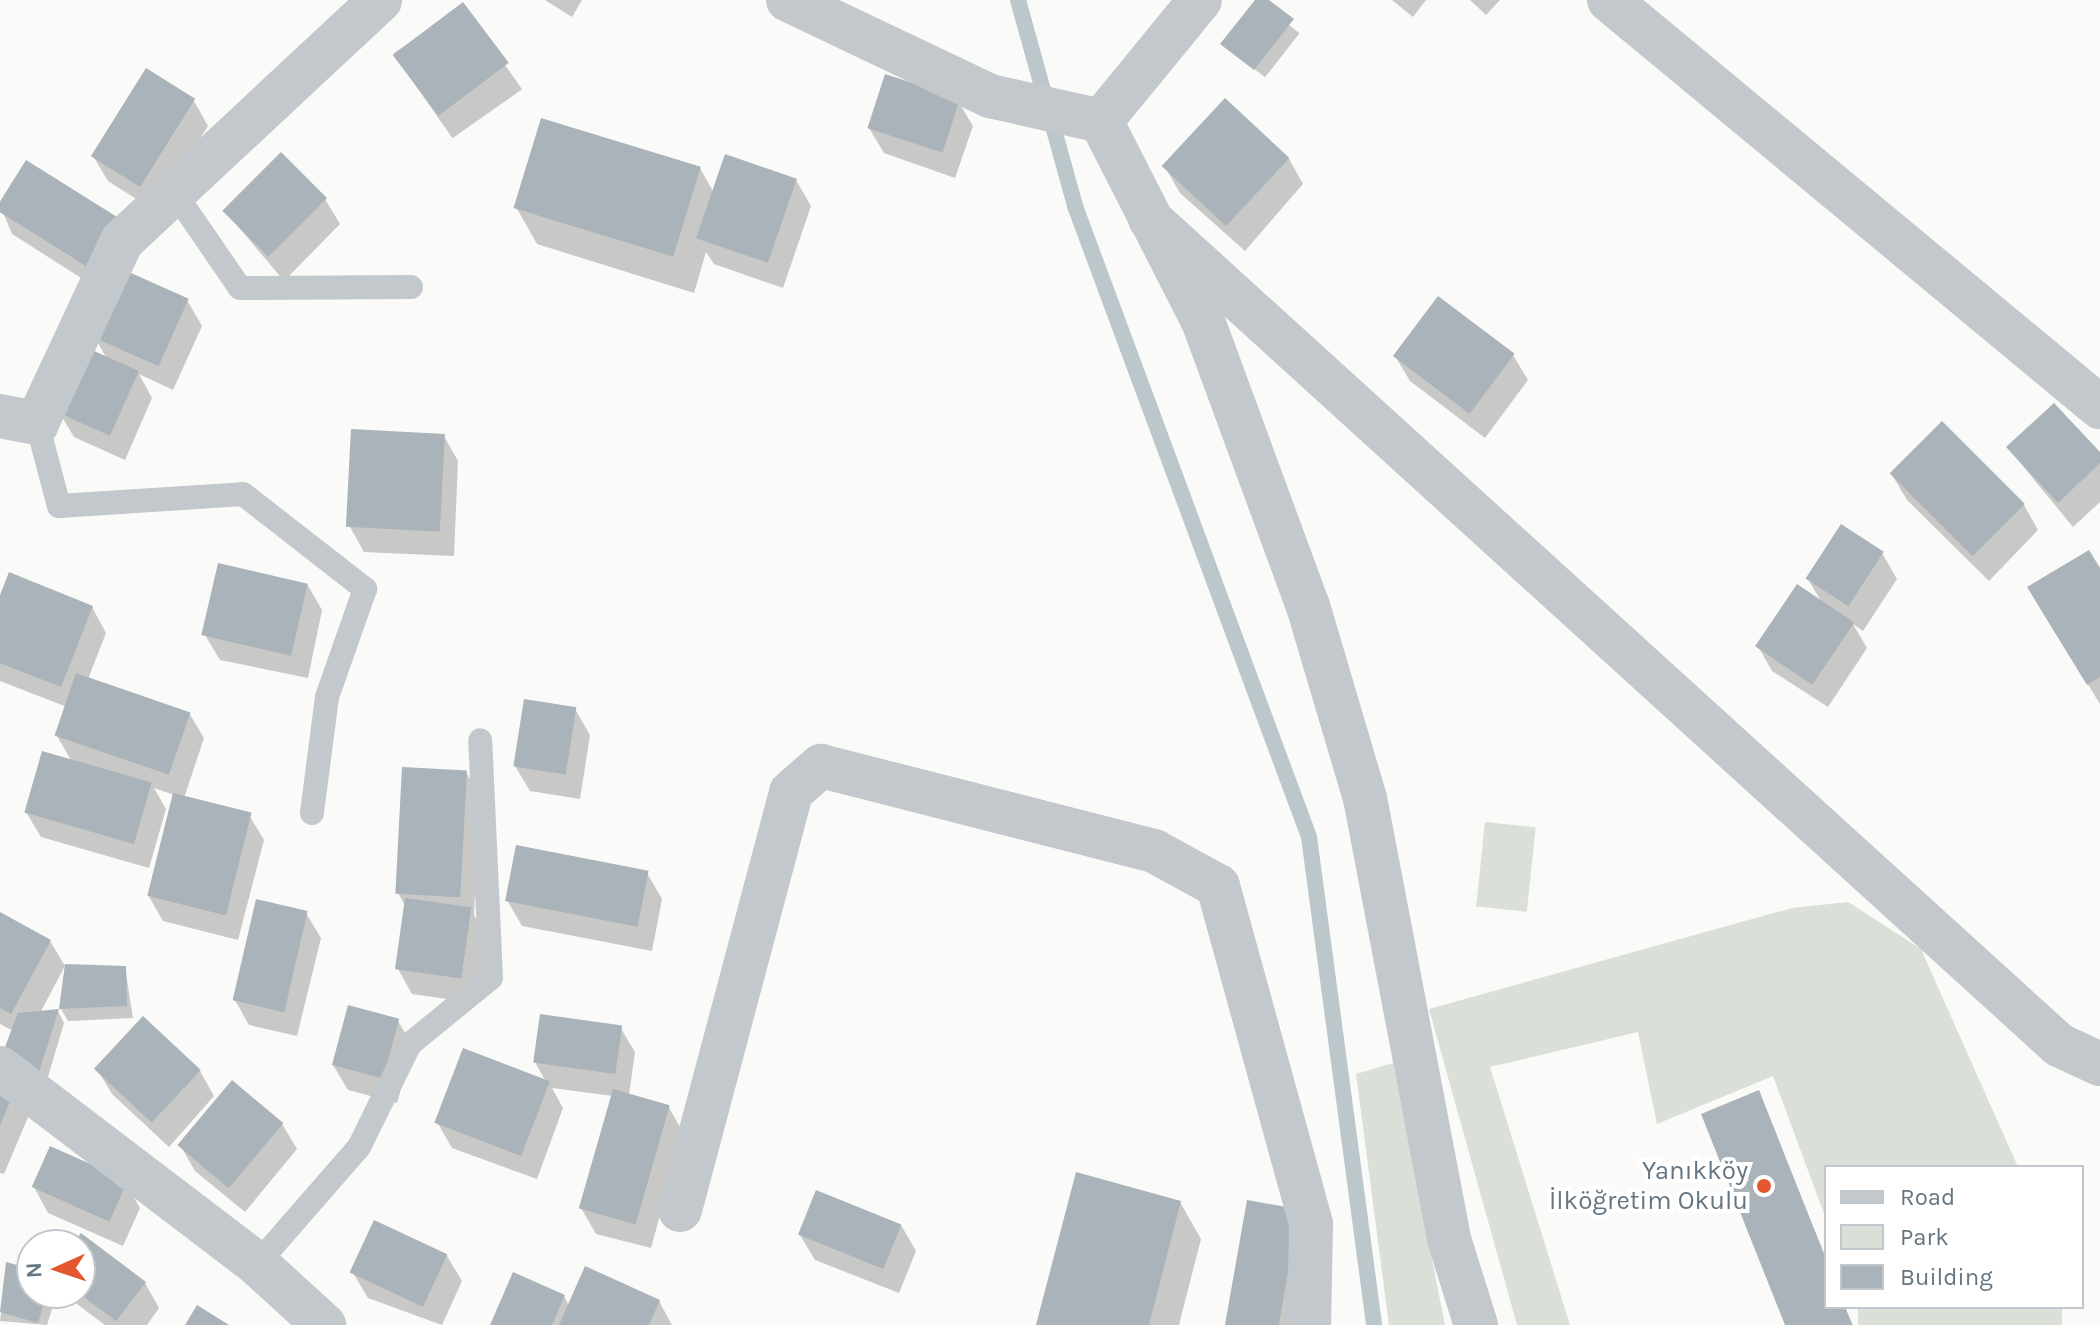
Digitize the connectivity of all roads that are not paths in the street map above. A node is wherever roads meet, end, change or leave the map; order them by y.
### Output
1 (380, 0) edge
2 (788, 0) edge
3 (1200, 0) edge
4 (1609, 0) edge
5 (1094, 119) junction
6 (174, 192) junction
7 (1150, 219) junction
8 (411, 287) dead end
9 (2100, 407) edge
10 (18, 419) edge
11 (480, 740) dead end
12 (312, 813) dead end
13 (2100, 1064) edge
14 (0, 1068) edge
15 (680, 1210) dead end
16 (257, 1264) junction
17 (324, 1325) edge
18 (1309, 1325) edge
19 (1476, 1325) edge

1 - 6 street
2 - 5 street
3 - 5 street
4 - 9 street
5 - 7 street
6 - 8 lane
6 - 10 street
7 - 13 street
7 - 19 street
10 - 12 lane
11 - 16 lane
14 - 16 street
15 - 18 street
16 - 17 street

